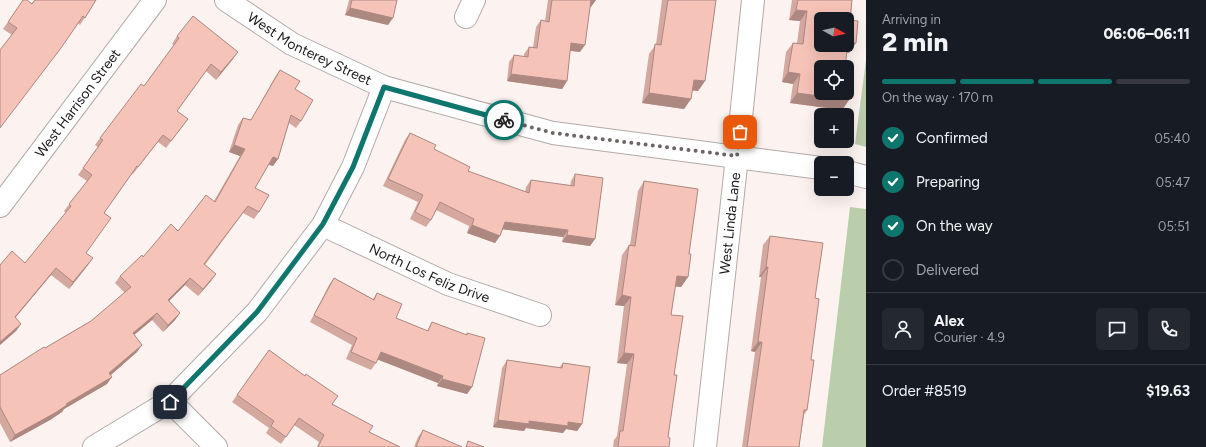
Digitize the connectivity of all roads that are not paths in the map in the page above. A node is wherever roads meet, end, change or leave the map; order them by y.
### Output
1 (155, 0) edge
2 (226, 0) edge
3 (753, 0) edge
4 (384, 87) junction
5 (737, 156) junction
6 (814, 167) edge
7 (854, 174) edge
8 (866, 177) edge
9 (0, 206) edge
10 (323, 224) junction
11 (540, 314) dead end
12 (170, 402) junction
13 (94, 447) edge
14 (216, 447) edge
15 (705, 447) edge

1 - 9 street, West Harrison Street
2 - 4 street, West Monterey Street
3 - 5 street, West Linda Lane
4 - 5 street, West Monterey Street
4 - 10 street
5 - 6 street, West Monterey Street
5 - 15 street, West Linda Lane
7 - 8 street
10 - 11 street, North Los Feliz Drive
10 - 12 street
12 - 13 street
12 - 14 street

